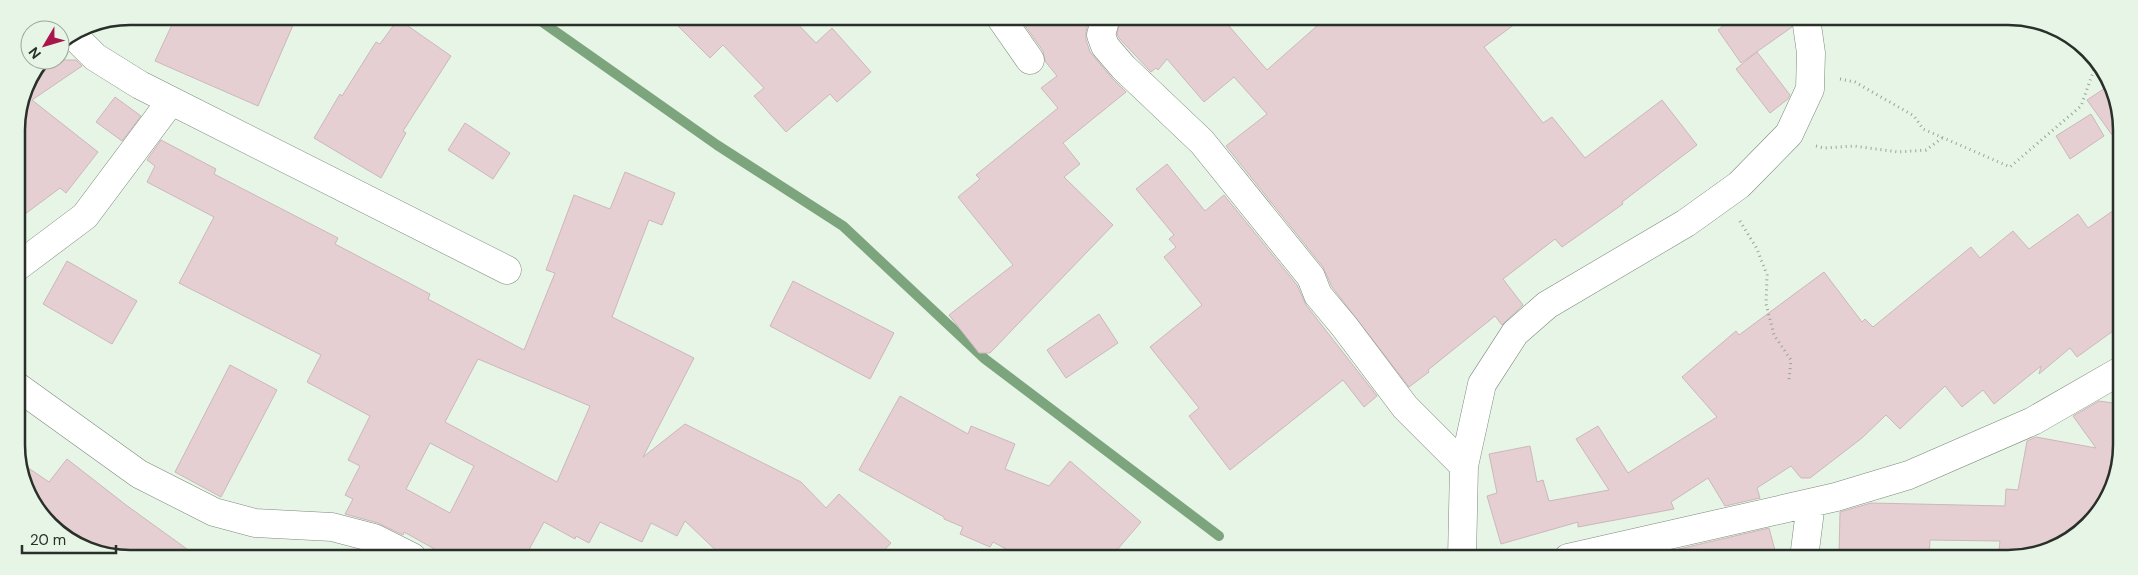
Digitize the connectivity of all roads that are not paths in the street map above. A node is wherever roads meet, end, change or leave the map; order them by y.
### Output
1 (1006, 25) edge
2 (1104, 25) edge
3 (1807, 25) edge
4 (77, 39) edge
5 (1030, 60) dead end
6 (171, 101) junction
7 (25, 261) edge
8 (508, 270) dead end
9 (2113, 375) edge
10 (25, 393) edge
11 (1464, 466) junction
12 (1811, 503) junction
13 (398, 550) edge
14 (1462, 550) edge
15 (1603, 550) edge
16 (1805, 550) edge

1 - 5 street
2 - 11 street
3 - 11 street
4 - 6 street
6 - 7 street
6 - 8 street
9 - 12 street
10 - 13 street
11 - 14 street
12 - 15 street
12 - 16 street

